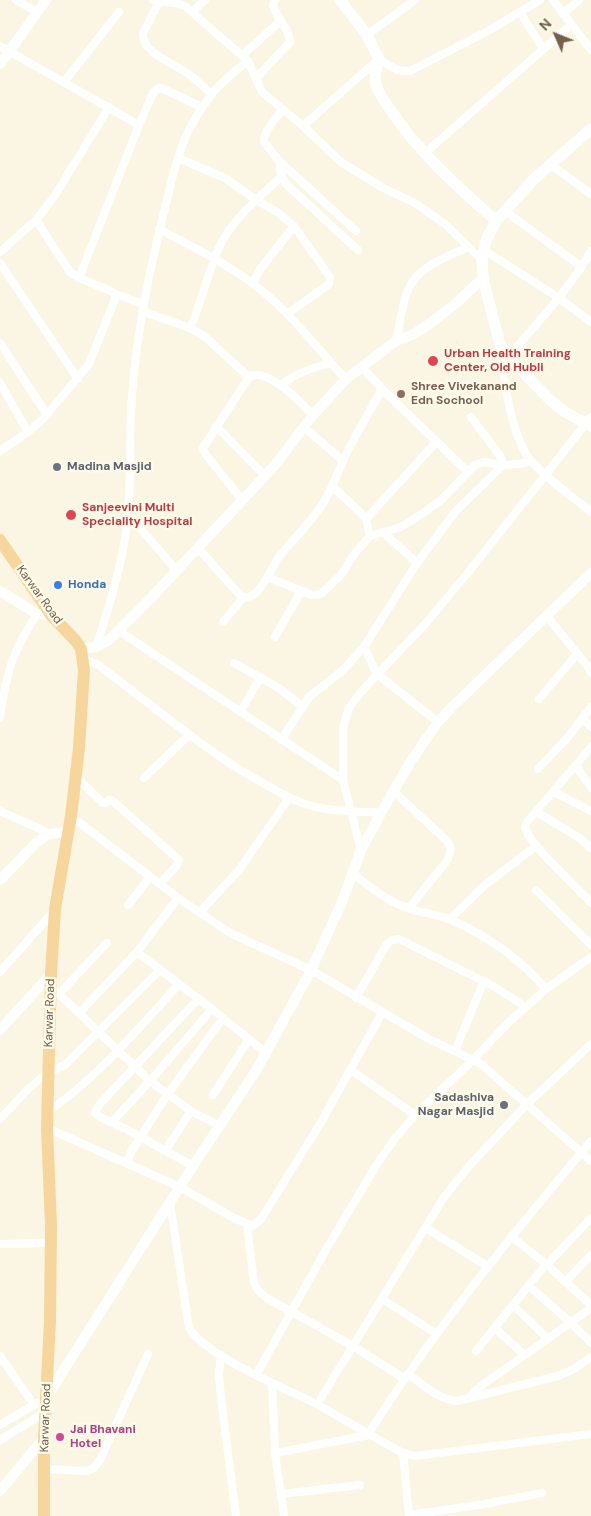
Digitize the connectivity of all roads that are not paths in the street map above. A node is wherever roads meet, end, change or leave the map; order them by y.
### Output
1 (16, 0) edge
2 (46, 0) edge
3 (175, 0) edge
4 (205, 0) edge
5 (276, 0) edge
6 (340, 0) edge
7 (415, 0) edge
8 (540, 0) edge
9 (553, 0) edge
10 (579, 0) edge
11 (156, 1) edge
12 (37, 12) junction
13 (119, 12) dead end
14 (192, 12) junction
15 (520, 12) junction
16 (563, 14) junction
17 (280, 21) junction
18 (571, 25) junction
19 (366, 35) junction
20 (4, 49) edge
21 (543, 49) junction
22 (591, 50) edge
23 (245, 58) junction
24 (379, 59) junction
25 (0, 64) edge
26 (256, 78) junction
27 (64, 82) junction
28 (211, 94) junction
29 (109, 107) junction
30 (202, 107) junction
31 (282, 110) junction
32 (139, 125) junction
33 (303, 126) junction
34 (591, 129) edge
35 (424, 154) junction
36 (178, 158) junction
37 (280, 162) junction
38 (550, 164) junction
39 (281, 177) junction
40 (591, 194) edge
41 (256, 200) junction
42 (505, 211) junction
43 (36, 220) junction
44 (496, 221) junction
45 (294, 226) junction
46 (160, 229) junction
47 (356, 231) dead end
48 (468, 247) junction
49 (358, 250) dead end
50 (591, 251) edge
51 (0, 252) edge
52 (483, 255) junction
53 (215, 258) junction
54 (0, 263) edge
55 (582, 267) junction
56 (79, 278) junction
57 (483, 278) junction
58 (253, 283) junction
59 (115, 294) junction
60 (559, 298) junction
61 (142, 307) junction
62 (287, 314) junction
63 (591, 322) edge
64 (190, 328) junction
65 (396, 341) junction
66 (0, 343) edge
67 (500, 345) junction
68 (508, 356) junction
69 (331, 363) junction
70 (362, 368) junction
71 (248, 377) junction
72 (78, 379) junction
73 (346, 379) junction
74 (0, 383) edge
75 (281, 385) junction
76 (382, 389) junction
77 (47, 415) junction
78 (313, 415) junction
79 (471, 417) dead end
80 (589, 422) edge
81 (216, 426) junction
82 (304, 427) junction
83 (28, 432) junction
84 (437, 441) junction
85 (0, 451) edge
86 (343, 461) junction
87 (531, 461) junction
88 (503, 465) junction
89 (467, 471) junction
90 (545, 474) junction
91 (265, 476) junction
92 (332, 486) junction
93 (242, 500) junction
94 (591, 512) edge
95 (128, 514) junction
96 (366, 519) junction
97 (384, 533) junction
98 (370, 536) junction
99 (0, 540) edge
100 (198, 548) junction
101 (417, 563) junction
102 (176, 571) junction
103 (591, 573) edge
104 (267, 577) junction
105 (0, 591) edge
106 (301, 591) junction
107 (243, 598) junction
108 (37, 614) junction
109 (51, 615) junction
110 (547, 616) junction
111 (223, 622) dead end
112 (119, 631) junction
113 (275, 637) dead end
114 (96, 646) junction
115 (364, 647) junction
116 (82, 654) junction
117 (577, 654) junction
118 (234, 663) dead end
119 (590, 668) edge
120 (377, 674) junction
121 (260, 678) junction
122 (538, 699) dead end
123 (302, 706) junction
124 (591, 707) edge
125 (240, 712) junction
126 (0, 718) edge
127 (583, 719) junction
128 (438, 722) junction
129 (591, 727) edge
130 (189, 735) junction
131 (281, 740) junction
132 (590, 749) edge
133 (576, 766) junction
134 (538, 769) dead end
135 (76, 776) junction
136 (144, 778) dead end
137 (343, 780) junction
138 (591, 788) edge
139 (394, 791) junction
140 (554, 792) junction
141 (289, 798) junction
142 (351, 810) junction
143 (0, 811) edge
144 (591, 811) edge
145 (536, 812) junction
146 (381, 813) junction
147 (71, 816) junction
148 (68, 832) junction
149 (48, 834) junction
150 (536, 846) junction
151 (591, 848) edge
152 (361, 850) junction
153 (352, 873) junction
154 (150, 877) junction
155 (0, 880) edge
156 (160, 884) junction
157 (536, 890) dead end
158 (178, 898) junction
159 (591, 903) edge
160 (128, 905) dead end
161 (409, 908) junction
162 (55, 910) junction
163 (200, 912) junction
164 (450, 919) junction
165 (107, 942) dead end
166 (591, 945) edge
167 (137, 952) junction
168 (591, 957) edge
169 (160, 970) junction
170 (311, 970) junction
171 (0, 972) edge
172 (51, 974) junction
173 (484, 981) junction
174 (180, 984) junction
175 (546, 989) junction
176 (55, 991) junction
177 (356, 998) junction
178 (198, 999) junction
179 (526, 1007) junction
180 (212, 1009) junction
181 (79, 1013) junction
182 (382, 1013) junction
183 (223, 1018) junction
184 (0, 1030) edge
185 (98, 1033) junction
186 (249, 1039) junction
187 (591, 1044) edge
188 (117, 1051) junction
189 (455, 1052) junction
190 (266, 1053) junction
191 (473, 1060) junction
192 (134, 1067) junction
193 (350, 1070) junction
194 (48, 1072) junction
195 (150, 1081) junction
196 (167, 1095) junction
197 (213, 1095) dead end
198 (527, 1104) junction
199 (191, 1110) junction
200 (47, 1112) junction
201 (415, 1115) junction
202 (0, 1119) edge
203 (112, 1122) junction
204 (220, 1126) junction
205 (47, 1128) junction
206 (140, 1137) junction
207 (591, 1142) edge
208 (165, 1151) junction
209 (581, 1153) junction
210 (591, 1161) edge
211 (127, 1163) junction
212 (193, 1166) junction
213 (180, 1187) junction
214 (170, 1203) junction
215 (591, 1218) edge
216 (247, 1225) junction
217 (426, 1228) junction
218 (511, 1236) junction
219 (51, 1243) junction
220 (0, 1244) edge
221 (591, 1255) edge
222 (547, 1265) junction
223 (487, 1266) junction
224 (566, 1281) junction
225 (529, 1286) junction
226 (382, 1299) junction
227 (514, 1306) junction
228 (591, 1306) edge
229 (290, 1312) junction
230 (570, 1322) junction
231 (495, 1328) junction
232 (437, 1334) junction
233 (547, 1338) junction
234 (591, 1343) edge
235 (353, 1346) junction
236 (476, 1351) dead end
237 (148, 1354) dead end
238 (221, 1355) junction
239 (524, 1355) junction
240 (0, 1356) edge
241 (591, 1357) edge
242 (4, 1368) edge
243 (256, 1375) junction
244 (407, 1376) junction
245 (272, 1383) junction
246 (471, 1397) junction
247 (46, 1398) junction
248 (320, 1398) dead end
249 (40, 1408) junction
250 (0, 1425) edge
251 (370, 1432) junction
252 (591, 1434) edge
253 (44, 1438) junction
254 (0, 1440) edge
255 (275, 1453) junction
256 (403, 1454) junction
257 (44, 1469) junction
258 (360, 1486) dead end
259 (0, 1491) edge
260 (542, 1493) dead end
261 (281, 1494) junction
262 (44, 1516) edge
263 (236, 1516) edge
264 (284, 1516) edge
265 (409, 1516) edge

1 - 12 street
2 - 12 street
3 - 11 street
3 - 14 street
4 - 14 street
5 - 17 street
6 - 19 main road
7 - 19 street
8 - 15 street
9 - 16 street
10 - 16 street
11 - 28 street
12 - 20 street
13 - 27 street
14 - 23 street
15 - 21 street
15 - 24 street
16 - 18 street
17 - 23 street
17 - 26 street
18 - 21 street
18 - 22 street
19 - 24 main road
20 - 25 street
20 - 27 street
21 - 35 street
23 - 26 street
23 - 28 street
24 - 33 street
24 - 35 main road
26 - 31 street
27 - 29 street
28 - 30 street
29 - 32 street
29 - 43 street
30 - 32 street
30 - 36 street
31 - 33 street
31 - 37 street
32 - 56 street
33 - 48 street
34 - 38 main road
35 - 44 main road
36 - 41 street
36 - 46 street
37 - 39 street
37 - 47 street
38 - 40 street
38 - 42 main road
39 - 41 street
39 - 49 street
41 - 45 street
41 - 53 street
42 - 44 main road
42 - 55 street
43 - 51 street
43 - 56 street
44 - 52 main road
45 - 58 street
45 - 62 street
46 - 53 street
46 - 61 street
48 - 52 street
48 - 65 street
50 - 55 street
52 - 57 main road
52 - 60 street
53 - 58 street
53 - 64 street
54 - 72 street
55 - 60 street
56 - 59 street
57 - 65 street
57 - 67 main road
58 - 62 street
59 - 61 street
59 - 72 street
60 - 63 street
60 - 68 street
61 - 64 street
61 - 95 street
62 - 69 street
64 - 71 street
65 - 70 street
66 - 77 street
67 - 68 main road
67 - 87 street
68 - 80 main road
69 - 73 street
69 - 75 street
70 - 73 street
70 - 76 street
71 - 75 street
71 - 81 street
72 - 77 street
73 - 78 street
74 - 83 street
75 - 78 street
76 - 84 street
76 - 86 street
77 - 83 street
78 - 82 street
79 - 88 street
80 - 90 street
81 - 91 street
81 - 93 street
82 - 86 street
82 - 91 street
83 - 85 street
84 - 89 street
84 - 96 street
86 - 92 street
87 - 88 street
87 - 90 street
88 - 89 street
88 - 101 street
89 - 97 street
90 - 94 street
90 - 120 street
91 - 93 street
92 - 96 street
92 - 104 street
93 - 100 street
95 - 102 street
95 - 114 street
96 - 98 street
97 - 98 street
97 - 101 street
98 - 106 street
99 - 109 highway, Karwar Road
100 - 102 street
100 - 107 street
101 - 115 street
102 - 112 street
103 - 110 street
104 - 106 street
104 - 107 street
105 - 108 street
106 - 113 street
107 - 111 street
108 - 109 street
108 - 126 street
109 - 116 highway, Karwar Road
110 - 117 street
110 - 128 street
112 - 114 street
112 - 125 street
114 - 116 street
115 - 120 street
115 - 123 street
116 - 130 street
116 - 135 highway, Karwar Road
117 - 119 street
117 - 122 street
118 - 121 street
120 - 128 street
120 - 137 street
121 - 123 street
121 - 125 street
123 - 131 street
124 - 127 street
125 - 131 street
127 - 129 street
127 - 134 street
128 - 139 street
130 - 136 street
130 - 141 street
131 - 137 street
132 - 133 street
133 - 138 street
133 - 140 street
135 - 147 highway, Karwar Road
135 - 156 street
137 - 142 street
139 - 146 street
139 - 161 street
140 - 144 street
140 - 145 street
141 - 142 street
141 - 163 street
142 - 146 street
142 - 152 street
143 - 149 street
145 - 150 street
145 - 151 street
146 - 152 street
147 - 148 highway, Karwar Road
147 - 154 street
148 - 149 street
148 - 162 highway, Karwar Road
149 - 155 street
150 - 159 street
150 - 164 street
152 - 153 street
153 - 161 street
153 - 170 street
154 - 156 street
154 - 160 street
156 - 158 street
157 - 166 street
158 - 163 street
158 - 167 street
161 - 164 street
162 - 171 street
162 - 172 highway, Karwar Road
163 - 170 street
164 - 175 street
165 - 176 street
167 - 169 street
167 - 181 street
168 - 175 street
169 - 174 street
169 - 185 street
170 - 177 street
170 - 190 street
172 - 176 highway, Karwar Road
172 - 184 street
173 - 177 street
173 - 179 street
173 - 189 street
174 - 178 street
174 - 188 street
175 - 179 street
176 - 181 street
176 - 194 highway, Karwar Road
177 - 182 street
178 - 180 street
178 - 192 street
179 - 191 street
180 - 183 street
180 - 195 street
181 - 185 street
182 - 189 street
182 - 193 street
183 - 186 street
183 - 196 street
185 - 188 street
185 - 194 street
186 - 190 street
186 - 197 street
187 - 198 street
188 - 192 street
188 - 200 street
189 - 191 street
190 - 204 street
191 - 198 street
191 - 201 street
192 - 195 street
192 - 203 street
193 - 201 street
193 - 216 street
194 - 200 highway, Karwar Road
194 - 202 street
195 - 196 street
195 - 203 street
196 - 199 street
196 - 206 street
198 - 209 street
198 - 217 street
199 - 204 street
199 - 208 street
200 - 205 highway, Karwar Road
201 - 229 street
203 - 206 street
204 - 212 street
205 - 211 street
205 - 219 highway, Karwar Road
206 - 208 street
206 - 211 street
207 - 209 street
208 - 212 street
209 - 210 street
209 - 218 street
211 - 213 street
212 - 213 street
213 - 214 street
213 - 216 street
214 - 238 street
214 - 247 street
215 - 222 street
216 - 229 street
217 - 223 street
217 - 226 street
218 - 222 street
218 - 223 street
219 - 220 street
219 - 247 highway, Karwar Road
221 - 224 street
222 - 224 street
222 - 225 street
223 - 232 street
224 - 228 street
225 - 227 street
225 - 230 street
226 - 232 street
226 - 235 street
227 - 231 street
227 - 233 street
228 - 230 street
229 - 235 street
229 - 243 street
230 - 233 street
230 - 234 street
231 - 236 street
231 - 239 street
232 - 244 street
233 - 239 street
235 - 244 street
235 - 248 street
237 - 257 street
238 - 243 street
238 - 263 street
239 - 246 street
240 - 242 street
241 - 246 street
242 - 249 street
243 - 245 street
244 - 246 street
244 - 251 street
245 - 251 street
245 - 255 street
247 - 249 highway, Karwar Road
249 - 250 street
249 - 253 highway, Karwar Road
249 - 254 street
251 - 255 street
251 - 256 street
252 - 256 street
253 - 257 highway, Karwar Road
253 - 259 street
255 - 261 street
256 - 265 street
257 - 262 highway, Karwar Road
258 - 261 street
260 - 265 street
261 - 264 street

